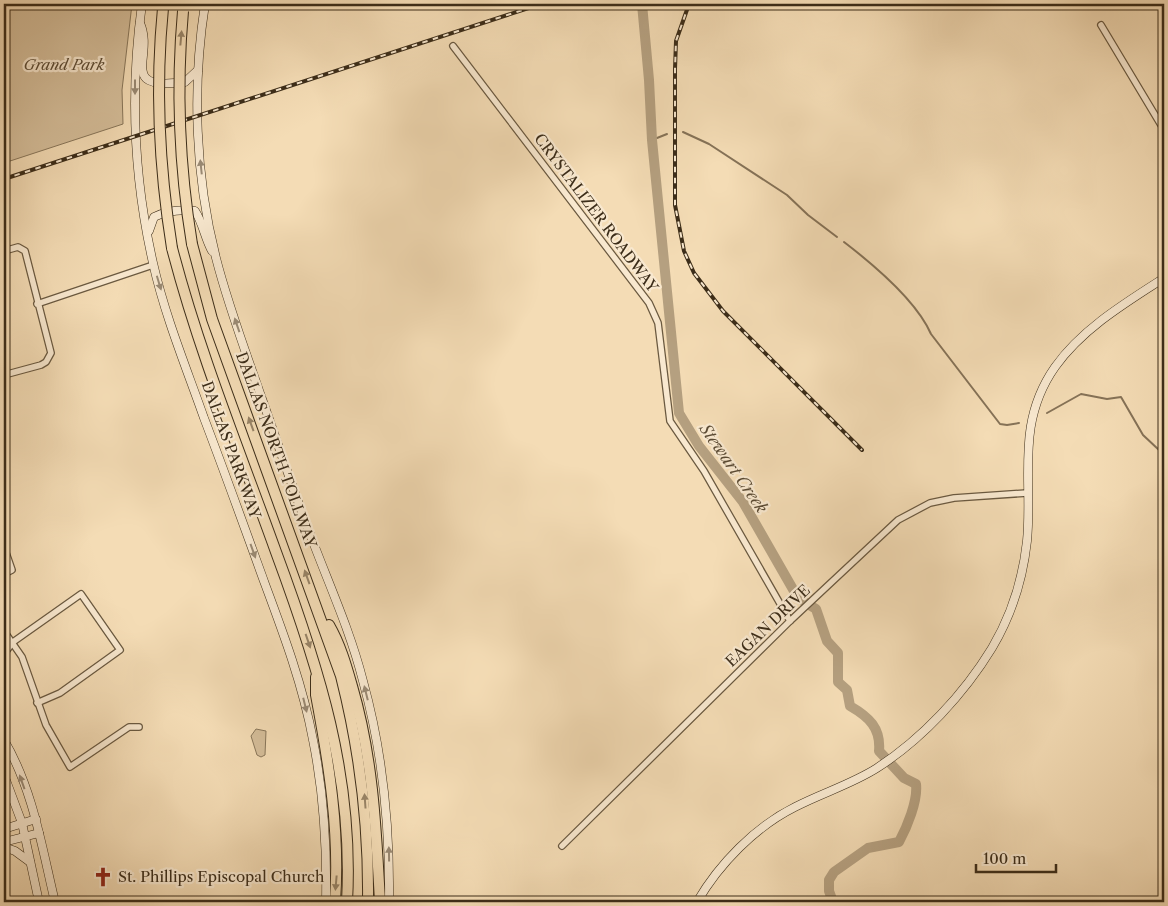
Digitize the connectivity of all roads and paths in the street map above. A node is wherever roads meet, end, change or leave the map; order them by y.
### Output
1 (142, 4) edge
2 (205, 4) edge
3 (164, 6) edge
4 (184, 7) edge
5 (140, 21) junction
6 (1101, 25) dead end
7 (453, 46) dead end
8 (198, 70) junction
9 (1164, 130) edge
10 (148, 235) junction
11 (4, 251) edge
12 (216, 257) junction
13 (154, 265) junction
14 (1164, 278) edge
15 (36, 304) junction
16 (4, 375) edge
17 (1027, 493) junction
18 (4, 547) edge
19 (4, 574) edge
20 (318, 608) junction
21 (790, 622) junction
22 (4, 631) edge
23 (4, 641) edge
24 (13, 642) junction
25 (4, 654) edge
26 (315, 661) junction
27 (38, 703) junction
28 (139, 728) dead end
29 (4, 740) edge
30 (4, 775) edge
31 (36, 819) junction
32 (22, 824) junction
33 (4, 829) edge
34 (39, 833) junction
35 (25, 836) junction
36 (4, 842) edge
37 (562, 846) dead end
38 (4, 847) edge
39 (30, 862) junction
40 (39, 902) edge
41 (55, 902) edge
42 (326, 902) edge
43 (335, 902) edge
44 (347, 902) edge
45 (368, 902) edge
46 (380, 902) edge
47 (388, 902) edge
48 (697, 902) edge

1 - 5 main road, DALLAS PARKWAY
2 - 8 main road
3 -> 26 highway, bridge
20 -> 4 highway, DALLAS NORTH TOLLWAY, bridge
5 - 8 main road
5 -> 10 main road, DALLAS PARKWAY
6 - 9 street
7 - 21 street, CRYSTALIZER ROADWAY
12 -> 8 main road
10 - 12 main road
10 - 13 main road, DALLAS PARKWAY
11 - 15 street
47 -> 12 main road
13 - 15 street
13 -> 42 main road, DALLAS PARKWAY
14 - 17 main road
15 - 16 street
17 - 21 street, EAGAN DRIVE
17 - 48 main road
18 - 19 street
45 -> 20 highway, DALLAS NORTH TOLLWAY
20 - 46 highway
21 - 37 street, EAGAN DRIVE
22 - 24 street
23 - 24 street
24 - 25 street
24 - 27 street
24 - 27 street
26 -> 43 highway
26 - 44 highway
27 - 28 street
31 -> 29 main road
30 - 32 main road
31 - 32 main road
31 - 34 main road
32 - 33 main road
32 - 35 main road
34 - 35 main road
34 - 41 main road
35 - 36 main road
35 - 39 main road
38 - 39 main road
39 - 40 main road

